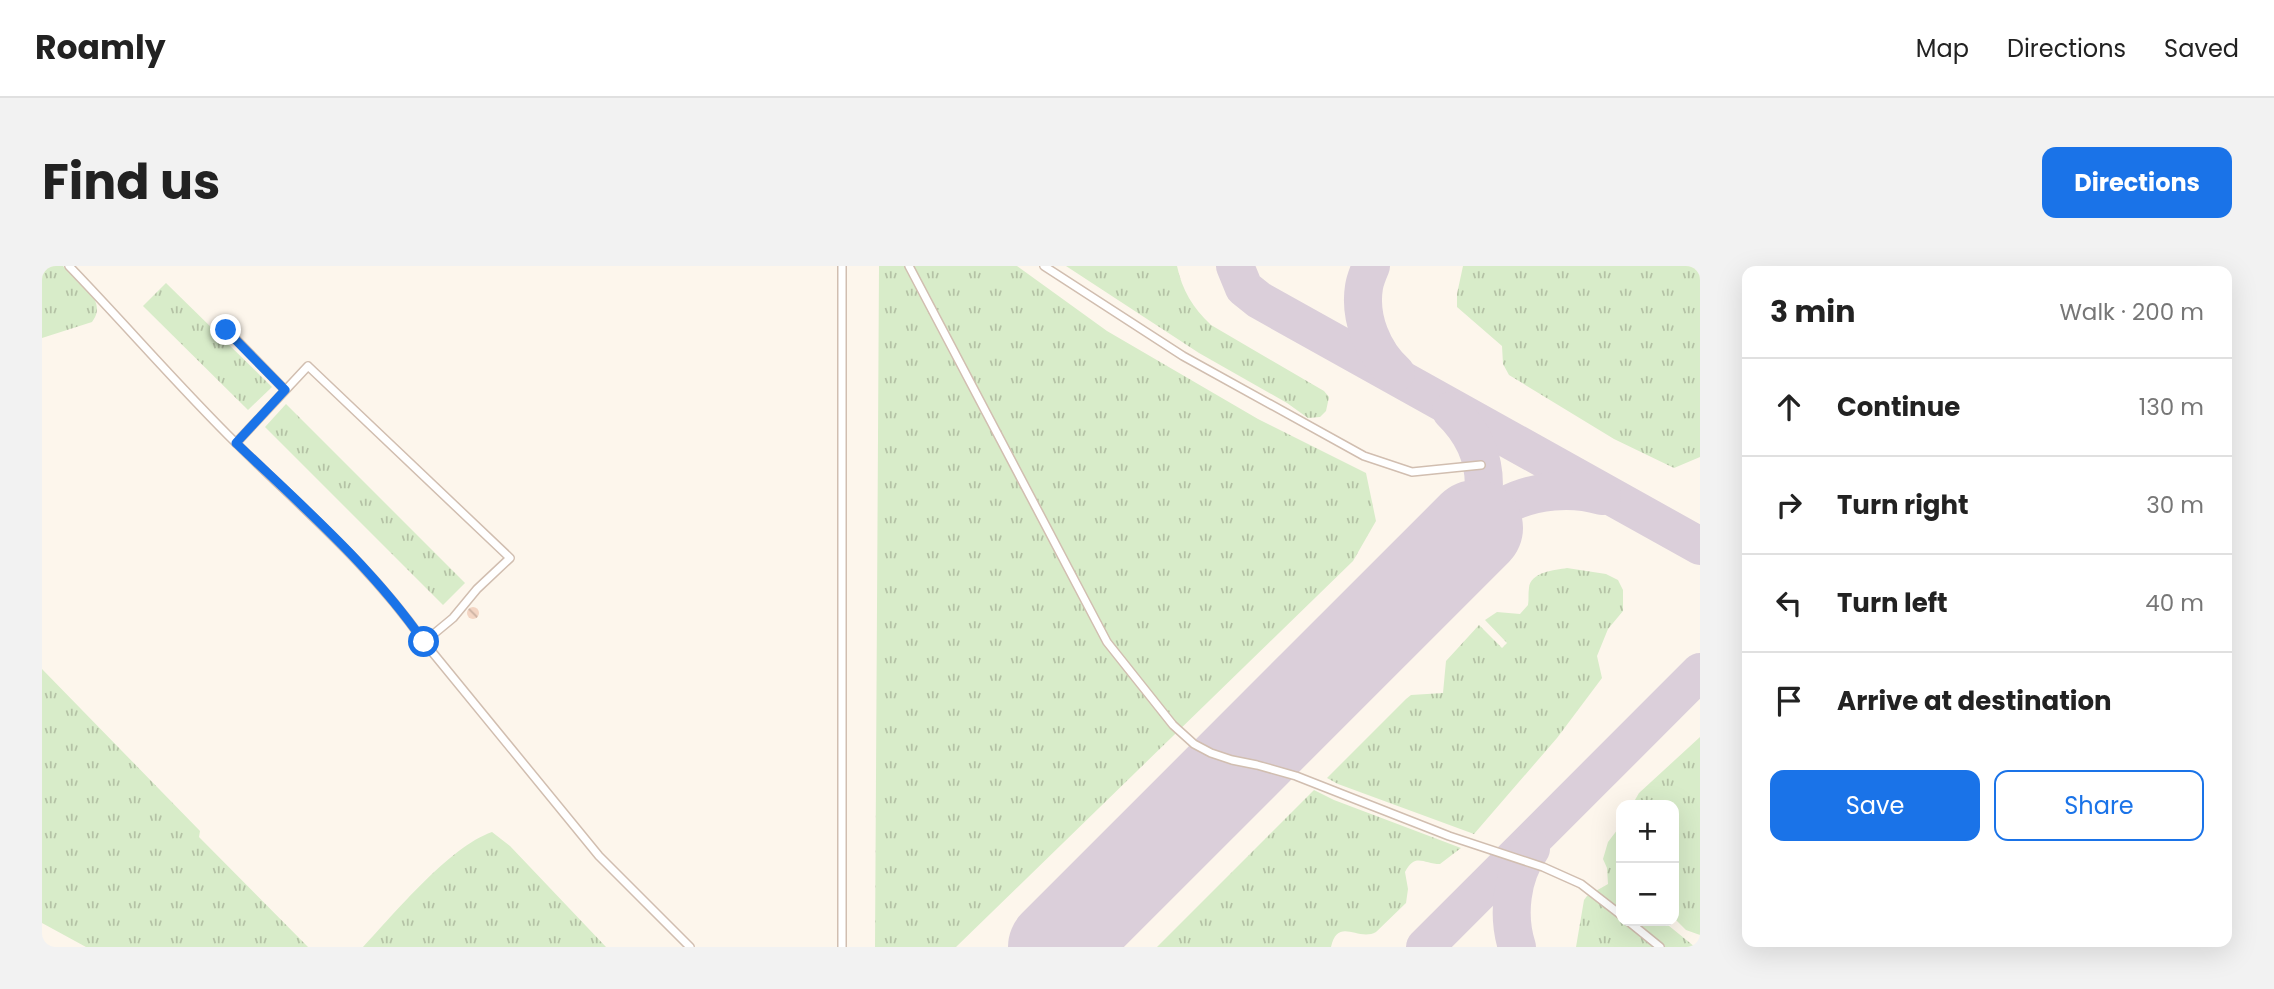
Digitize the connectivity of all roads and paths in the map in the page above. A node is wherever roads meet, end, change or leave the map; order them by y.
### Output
1 (69, 266) edge
2 (842, 266) edge
3 (909, 266) edge
4 (1044, 266) edge
5 (226, 330) dead end
6 (285, 390) junction
7 (236, 443) junction
8 (1481, 465) dead end
9 (424, 642) junction
10 (1616, 911) edge
11 (1634, 926) edge
12 (690, 947) edge
13 (842, 947) edge
14 (1660, 947) edge

1 - 7 lane
2 - 13 lane
3 - 10 lane
4 - 8 lane
5 - 6 lane
6 - 7 lane
6 - 9 lane
7 - 9 lane
9 - 12 lane
11 - 14 lane

